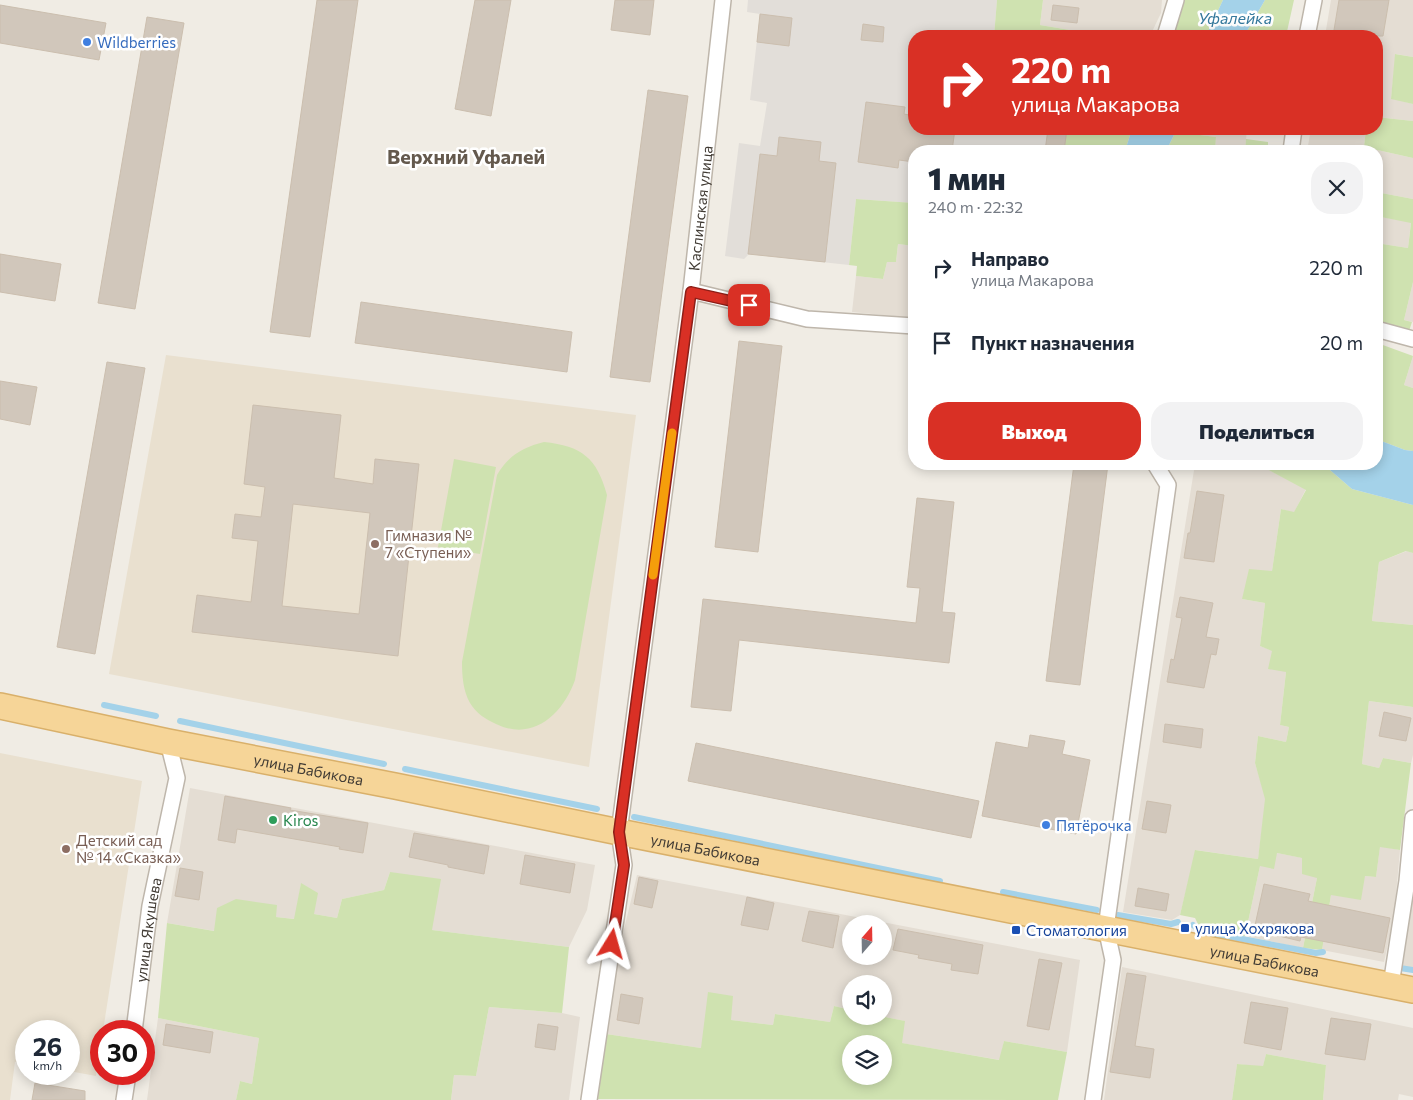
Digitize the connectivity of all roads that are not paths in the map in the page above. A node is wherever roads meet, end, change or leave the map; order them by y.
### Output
1 (723, 0) edge
2 (1176, 0) edge
3 (1314, 0) edge
4 (1167, 30) edge
5 (1308, 30) edge
6 (691, 292) junction
7 (908, 326) edge
8 (1383, 331) edge
9 (1413, 339) edge
10 (1159, 470) edge
11 (0, 706) edge
12 (168, 742) junction
13 (1413, 818) edge
14 (619, 832) junction
15 (1106, 928) junction
16 (1402, 987) edge
17 (135, 1020) edge
18 (126, 1085) edge
19 (124, 1100) edge
20 (589, 1100) edge
21 (1093, 1100) edge

1 - 6 street, Каслинская улица
2 - 4 street
3 - 5 street
6 - 7 street
6 - 14 street, Каслинская улица
8 - 9 street
10 - 15 street
11 - 12 main road, улица Бабикова
12 - 14 main road, улица Бабикова
12 - 17 street, улица Якушева
13 - 16 street
14 - 15 main road, улица Бабикова
14 - 20 street, Каслинская улица
15 - 16 main road, улица Бабикова
15 - 21 street
18 - 19 street

